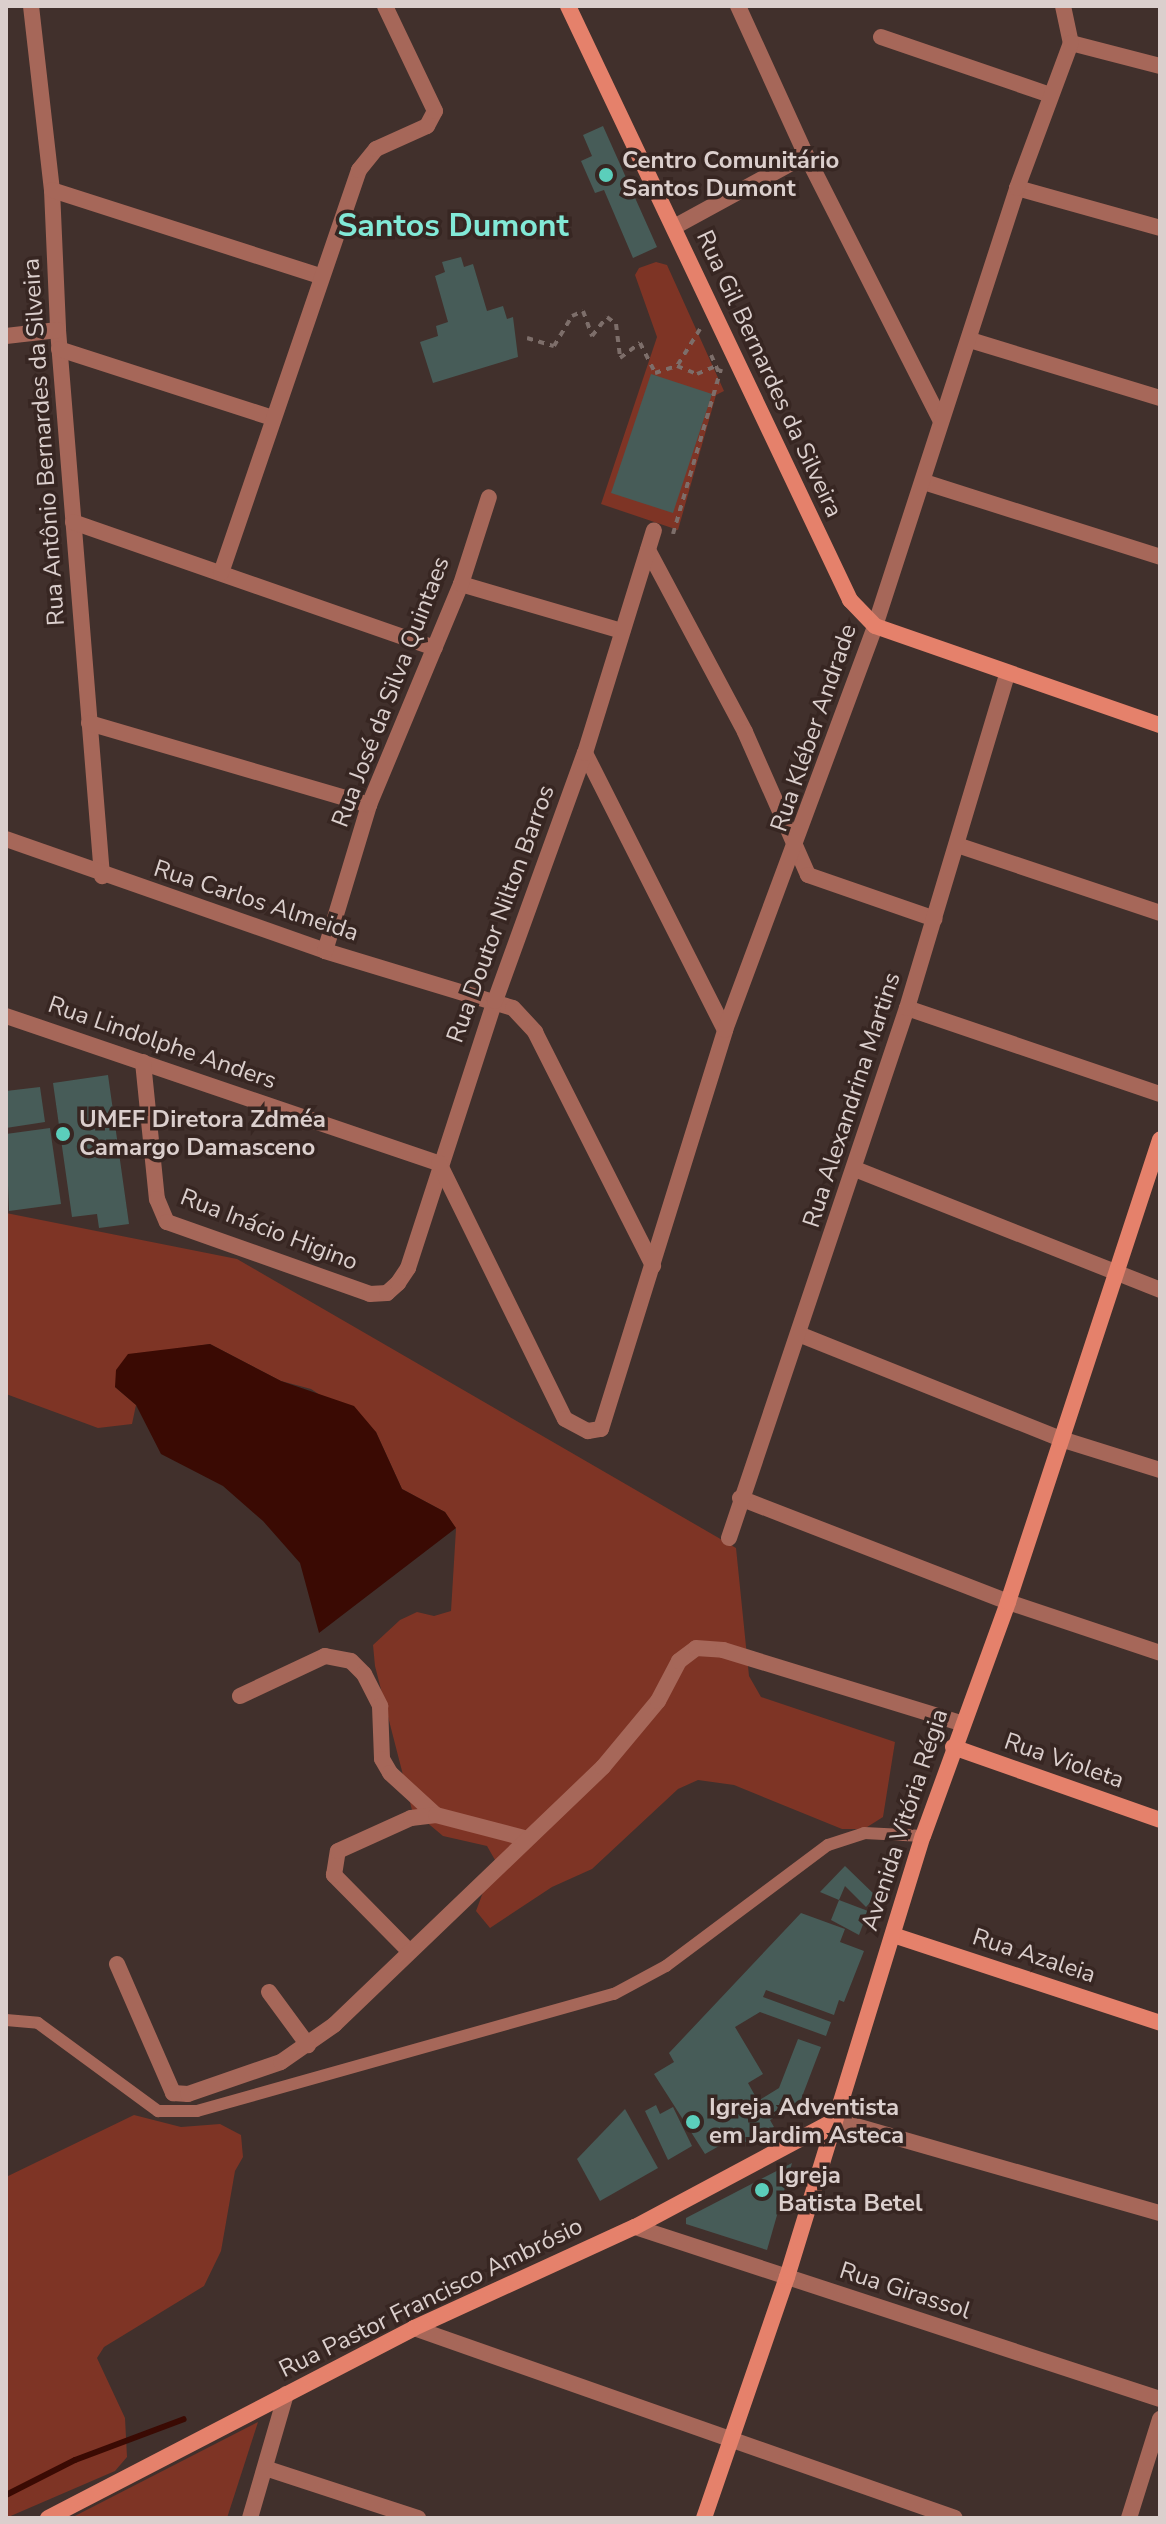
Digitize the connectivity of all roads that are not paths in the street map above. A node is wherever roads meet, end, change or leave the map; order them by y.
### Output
1 (31, 6) edge
2 (385, 6) edge
3 (568, 6) edge
4 (738, 6) edge
5 (1063, 6) edge
6 (881, 37) dead end
7 (1071, 43) junction
8 (1160, 66) edge
9 (1050, 95) junction
10 (806, 155) junction
11 (1017, 188) junction
12 (52, 190) junction
13 (674, 227) junction
14 (1160, 228) edge
15 (320, 276) junction
16 (58, 330) junction
17 (6, 336) edge
18 (970, 340) junction
19 (59, 349) junction
20 (1160, 398) edge
21 (273, 418) junction
22 (941, 421) junction
23 (924, 482) junction
24 (489, 497) dead end
25 (73, 522) junction
26 (654, 530) road end
27 (648, 550) junction
28 (1160, 557) edge
29 (221, 573) junction
30 (461, 584) junction
31 (875, 626) junction
32 (622, 631) junction
33 (435, 648) junction
34 (1007, 674) junction
35 (89, 723) junction
36 (1160, 725) edge
37 (585, 753) junction
38 (369, 805) junction
39 (6, 839) edge
40 (957, 845) junction
41 (796, 850) junction
42 (102, 876) junction
43 (1160, 913) edge
44 (935, 919) junction
45 (325, 951) junction
46 (495, 1001) junction
47 (907, 1008) junction
48 (6, 1016) edge
49 (725, 1030) junction
50 (143, 1062) junction
51 (1160, 1094) edge
52 (1160, 1139) edge
53 (439, 1163) junction
54 (855, 1169) junction
55 (653, 1266) junction
56 (1117, 1277) junction
57 (1160, 1290) edge
58 (370, 1294) joint
59 (801, 1335) junction
60 (1064, 1440) junction
61 (1160, 1470) edge
62 (740, 1498) junction
63 (729, 1538) dead end
64 (1008, 1602) junction
65 (1160, 1653) edge
66 (240, 1696) dead end
67 (961, 1723) junction
68 (953, 1747) junction
69 (436, 1815) junction
70 (1160, 1820) edge
71 (923, 1836) junction
72 (524, 1838) junction
73 (893, 1935) junction
74 (409, 1951) junction
75 (117, 1964) dead end
76 (269, 1992) dead end
77 (6, 2020) edge
78 (1160, 2023) edge
79 (308, 2045) junction
80 (835, 2120) junction
81 (1160, 2213) edge
82 (635, 2227) junction
83 (787, 2277) junction
84 (414, 2328) junction
85 (286, 2394) junction
86 (1160, 2399) edge
87 (1160, 2419) edge
88 (731, 2443) junction
89 (268, 2469) junction
90 (48, 2518) edge
91 (250, 2518) edge
92 (418, 2518) edge
93 (704, 2518) edge
94 (955, 2518) edge
95 (1129, 2518) edge

1 - 12 street, Rua Antônio Bernardes da Silveira
2 - 15 street
3 - 13 street, Rua Gil Bernardes da Silveira
4 - 10 street
5 - 7 street
6 - 9 street
7 - 8 street
7 - 9 street, Rua Kléber Andrade
9 - 11 street, Rua Kléber Andrade
10 - 13 street
10 - 22 street
11 - 14 street
11 - 18 street, Rua Kléber Andrade
12 - 15 street
12 - 16 street, Rua Antônio Bernardes da Silveira
13 - 31 street, Rua Gil Bernardes da Silveira
15 - 21 street
16 - 17 street
16 - 19 street, Rua Antônio Bernardes da Silveira
18 - 20 street
18 - 22 street, Rua Kléber Andrade
19 - 21 street
19 - 25 street, Rua Antônio Bernardes da Silveira
21 - 29 street
22 - 23 street, Rua Kléber Andrade
23 - 28 street
23 - 31 street, Rua Kléber Andrade
24 - 30 street, Rua José da Silva Quintaes
25 - 29 street
25 - 35 street, Rua Antônio Bernardes da Silveira
26 - 27 street, Rua Doutor Nilton Barros
27 - 32 street, Rua Doutor Nilton Barros
27 - 41 street
29 - 33 street
30 - 32 street
30 - 33 street, Rua José da Silva Quintaes
31 - 34 street
31 - 41 street, Rua Kléber Andrade
32 - 37 street, Rua Doutor Nilton Barros
33 - 38 street, Rua José da Silva Quintaes
34 - 36 street
34 - 40 street, Rua Alexandrina Martins
35 - 38 street
35 - 42 street, Rua Antônio Bernardes da Silveira
37 - 46 street, Rua Doutor Nilton Barros
37 - 49 street
38 - 45 street, Rua José da Silva Quintaes
39 - 42 street, Rua Carlos Almeida
40 - 43 street
40 - 44 street, Rua Alexandrina Martins
41 - 44 street
41 - 49 street, Rua Kléber Andrade
42 - 45 street, Rua Carlos Almeida
44 - 47 street, Rua Alexandrina Martins
45 - 46 street, Rua Carlos Almeida
46 - 53 street, Rua Doutor Nilton Barros
46 - 55 street, Rua Carlos Almeida
47 - 51 street
47 - 54 street, Rua Alexandrina Martins
48 - 50 street, Rua Lindolphe Anders
49 - 55 street, Rua Kléber Andrade
50 - 53 street, Rua Lindolphe Anders
50 - 58 street, Rua Inácio Higino
52 - 56 street, Avenida Vitória Régia
53 - 55 street, Rua Kléber Andrade
53 - 58 street, Rua Doutor Nilton Barros
54 - 56 street
54 - 59 street, Rua Alexandrina Martins
56 - 57 street
56 - 60 street, Avenida Vitória Régia
59 - 60 street
59 - 62 street, Rua Alexandrina Martins
60 - 61 street
60 - 64 street, Avenida Vitória Régia
62 - 63 street, Rua Alexandrina Martins
62 - 64 street
64 - 65 street
64 - 67 street, Avenida Vitória Régia
66 - 69 street
67 - 68 street, Avenida Vitória Régia
67 - 72 street
68 - 70 street, Rua Violeta
68 - 71 street, Avenida Vitória Régia
69 - 72 street
69 - 74 street
71 - 73 street, Avenida Vitória Régia
71 - 77 lane
72 - 74 street
73 - 78 street, Rua Azaleia
73 - 80 street, Avenida Vitória Régia
74 - 79 street
75 - 79 street
76 - 79 street
80 - 81 street
80 - 82 street, Rua Pastor Francisco Ambrósio
80 - 83 street, Avenida Vitória Régia
82 - 83 street, Rua Girassol
82 - 84 street, Rua Pastor Francisco Ambrósio
83 - 86 street, Rua Girassol
83 - 88 street, Avenida Vitória Régia
84 - 85 street, Rua Pastor Francisco Ambrósio
84 - 88 street
85 - 89 street
85 - 90 street, Rua Pastor Francisco Ambrósio
87 - 95 street
88 - 93 street, Avenida Vitória Régia
88 - 94 street
89 - 91 street
89 - 92 street

